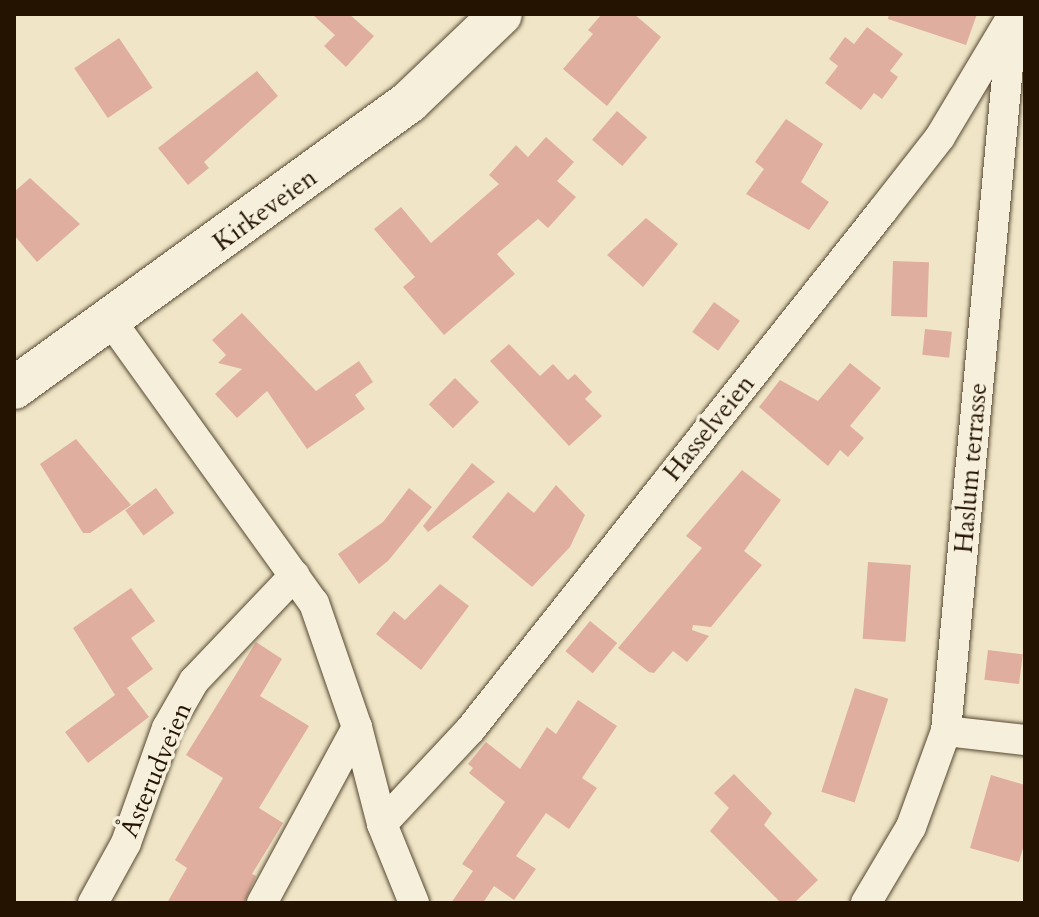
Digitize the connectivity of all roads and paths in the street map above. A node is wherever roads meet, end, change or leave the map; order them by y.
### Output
1 (501, 14) edge
2 (1013, 14) edge
3 (111, 321) junction
4 (14, 388) edge
5 (295, 575) junction
6 (357, 727) junction
7 (946, 731) junction
8 (1025, 740) edge
9 (382, 824) junction
10 (93, 903) edge
11 (262, 903) edge
12 (414, 903) edge
13 (866, 903) edge

1 - 3 main road, Kirkeveien
2 - 7 street, Haslum terrasse
2 - 9 street, Hasselveien
3 - 4 main road, Kirkeveien
3 - 5 street
5 - 6 street
5 - 10 street, Åsterudveien
6 - 9 street
6 - 11 street
7 - 8 street
7 - 13 street, Haslum terrasse
9 - 12 street

